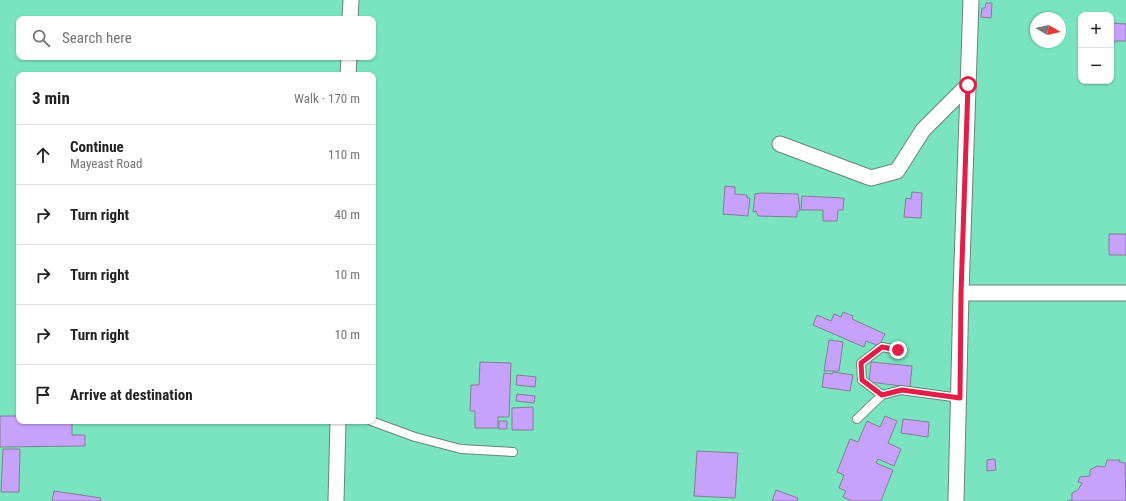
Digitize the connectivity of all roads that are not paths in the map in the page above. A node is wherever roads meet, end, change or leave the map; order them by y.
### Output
1 (350, 0) edge
2 (971, 0) edge
3 (350, 16) edge
4 (349, 60) edge
5 (348, 72) edge
6 (968, 85) junction
7 (780, 144) dead end
8 (961, 293) junction
9 (1126, 293) edge
10 (898, 350) dead end
11 (882, 395) junction
12 (960, 398) junction
13 (857, 420) dead end
14 (376, 423) edge
15 (338, 424) edge
16 (513, 452) dead end
17 (336, 501) edge
18 (956, 501) edge

1 - 3 street
2 - 6 street
4 - 5 street
6 - 7 street
6 - 8 street
8 - 9 street
8 - 12 street
10 - 11 lane
11 - 12 lane
11 - 13 lane
12 - 18 street
14 - 16 lane
15 - 17 street

